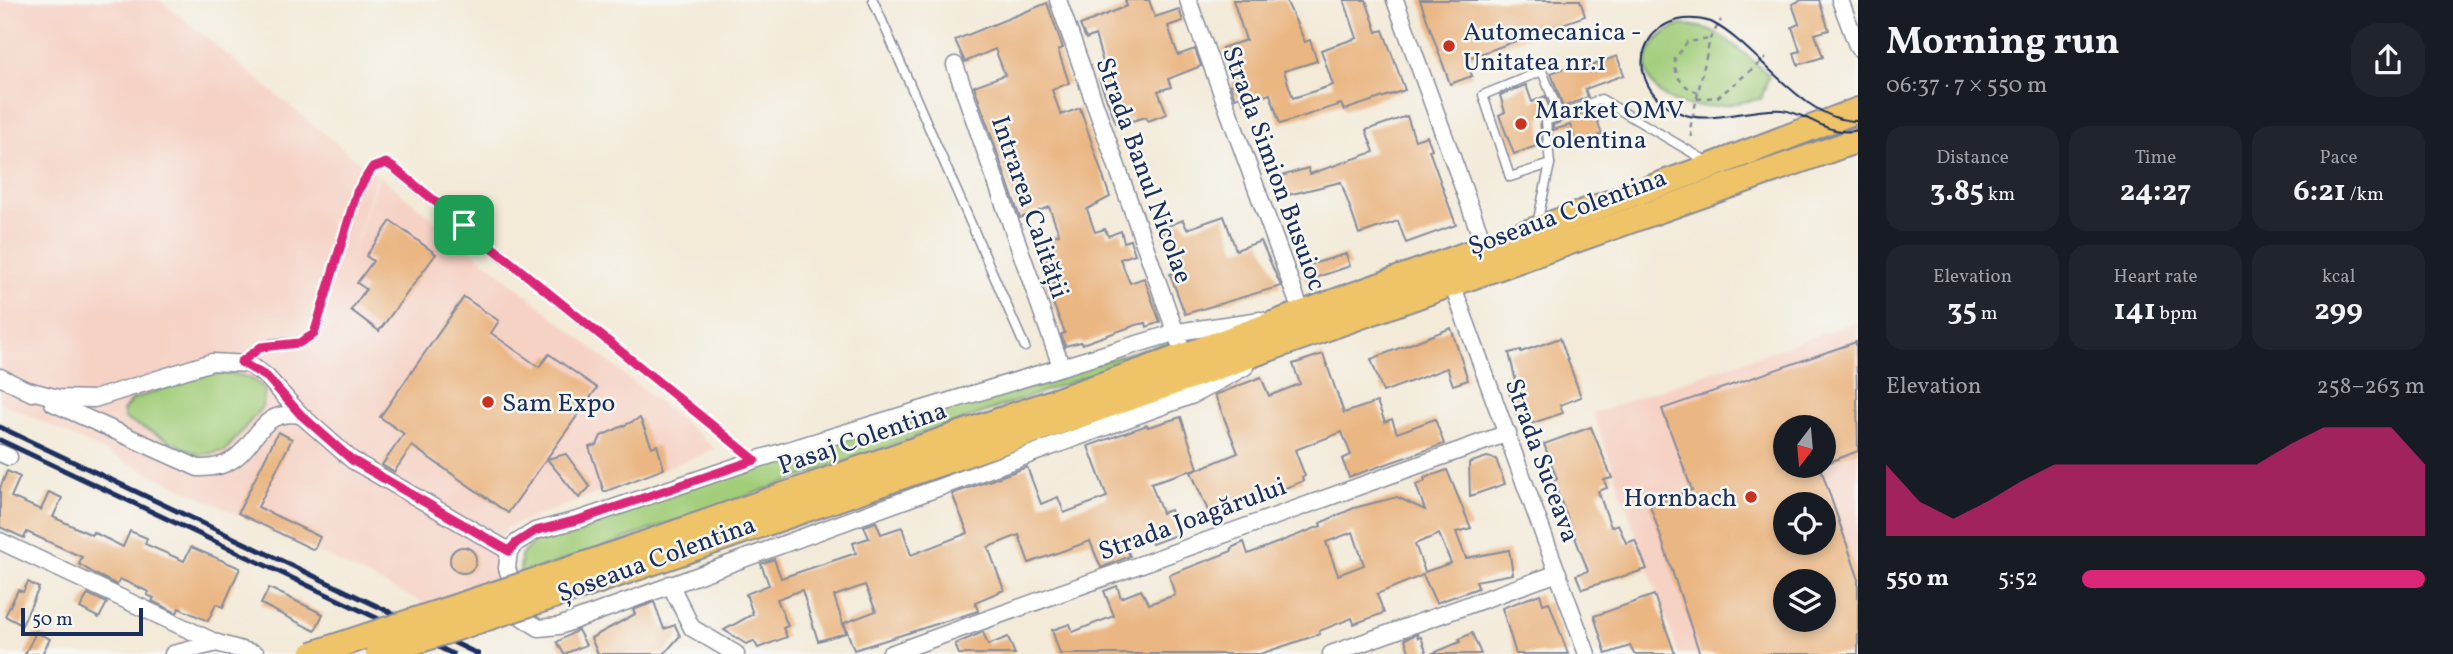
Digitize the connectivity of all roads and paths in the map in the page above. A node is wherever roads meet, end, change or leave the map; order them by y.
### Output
1 (873, 0) edge
2 (1058, 0) edge
3 (1188, 0) edge
4 (1395, 0) edge
5 (1840, 0) edge
6 (1721, 20) dead end
7 (1710, 39) junction
8 (1858, 48) edge
9 (1766, 58) dead end
10 (955, 65) dead end
11 (1698, 92) junction
12 (1697, 99) junction
13 (1858, 110) edge
14 (1560, 116) junction
15 (1693, 140) dead end
16 (1858, 140) edge
17 (1550, 164) junction
18 (1714, 165) junction
19 (1537, 228) junction
20 (1485, 248) junction
21 (1452, 284) junction
22 (1302, 314) junction
23 (1177, 332) junction
24 (1296, 340) junction
25 (1025, 347) dead end
26 (1184, 356) junction
27 (241, 362) junction
28 (1061, 366) junction
29 (0, 377) edge
30 (1157, 377) junction
31 (24, 389) junction
32 (301, 415) junction
33 (1508, 433) junction
34 (755, 460) junction
35 (0, 541) edge
36 (509, 551) junction
37 (1558, 573) junction
38 (583, 575) junction
39 (670, 583) junction
40 (217, 643) junction
41 (892, 653) edge
42 (173, 654) edge
43 (256, 654) edge
44 (312, 654) edge
45 (378, 654) edge
46 (736, 654) edge
47 (1331, 654) edge
48 (1587, 654) edge

1 - 25 lane
2 - 23 street, Strada Banul Nicolae
3 - 22 street, Strada Simion Busuioc
4 - 20 street
5 - 8 street
6 - 7 path
7 - 11 path
7 - 11 path
9 - 12 path
10 - 28 street, Intrarea Calității
11 - 12 path
12 - 15 path
13 - 18 main road, Șoseaua Colentina
14 - 17 lane
14 - 17 lane
14 - 18 lane
16 - 21 main road, Șoseaua Colentina
17 - 19 lane
18 - 19 main road, Șoseaua Colentina
19 - 20 main road, Șoseaua Colentina
20 - 22 main road, Șoseaua Colentina
21 - 24 main road, Șoseaua Colentina
21 - 33 street, Strada Suceava
22 - 23 street, Șoseaua Colentina
22 - 26 main road, Șoseaua Colentina
23 - 26 street, Strada Banul Nicolae
23 - 28 street, Șoseaua Colentina
24 - 30 main road, Șoseaua Colentina
24 - 39 street, Șoseaua Colentina
26 - 30 main road, Șoseaua Colentina
27 - 31 street
27 - 32 street
27 - 34 lane
28 - 34 street, Șoseaua Colentina
29 - 31 street
30 - 38 main road, Pasaj Colentina
31 - 32 street
32 - 36 street
33 - 37 street, Strada Suceava
33 - 41 street, Strada Joagărului
34 - 36 street, Șoseaua Colentina
35 - 40 street
36 - 39 street, Șoseaua Colentina
37 - 47 street
37 - 48 street, Strada Suceava
38 - 44 main road, Pasaj Colentina, bridge
38 - 45 main road, Pasaj Colentina, bridge
39 - 46 street
40 - 42 street
40 - 43 street

